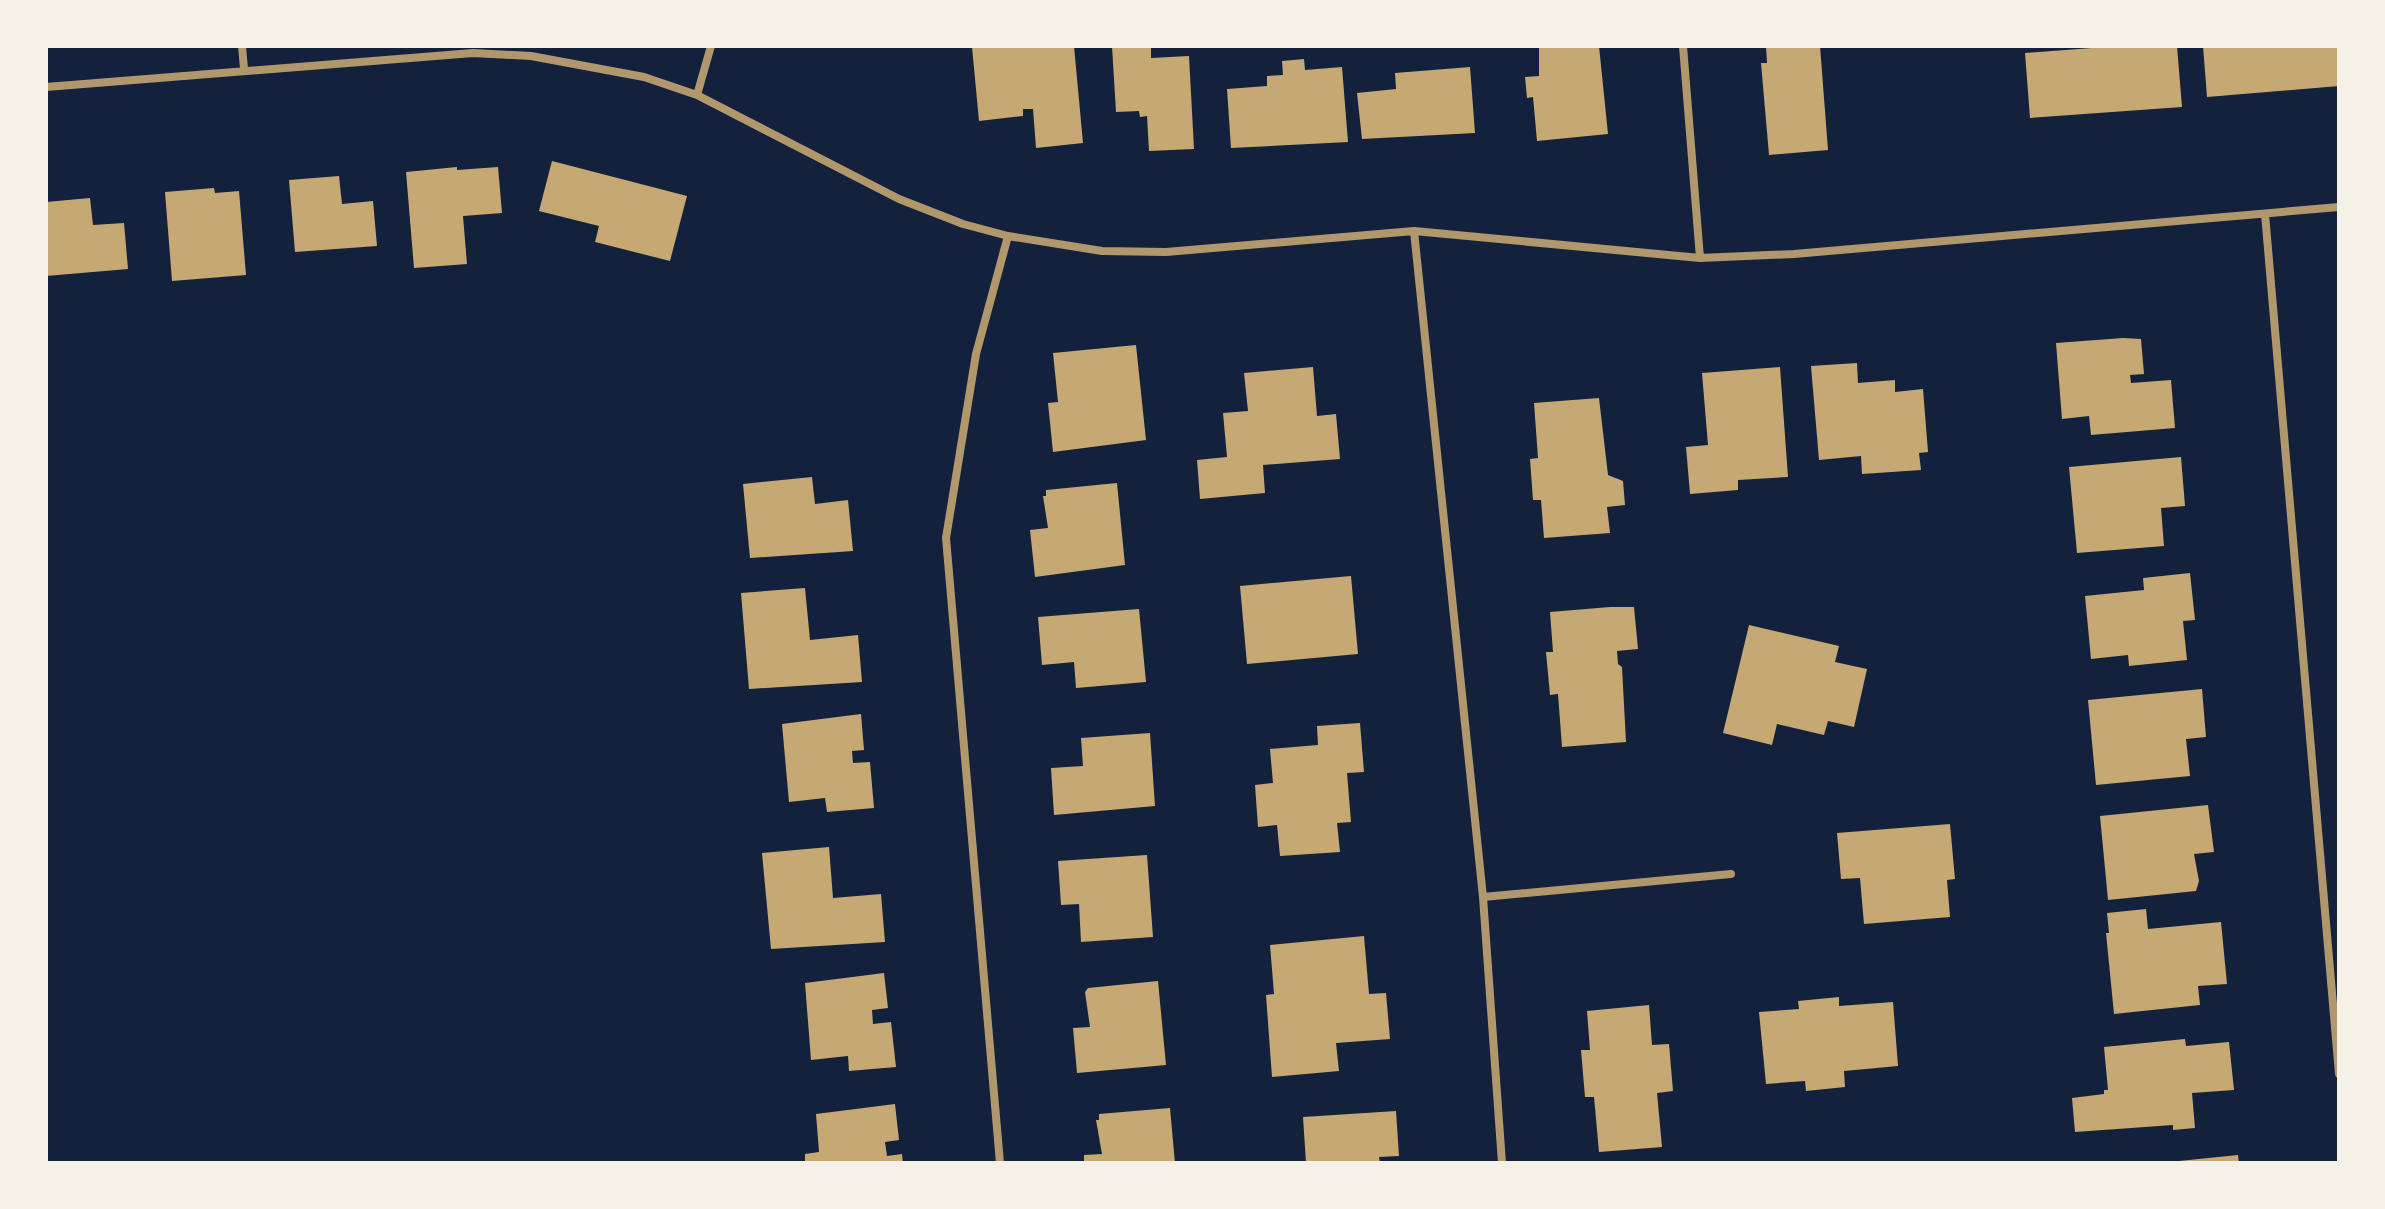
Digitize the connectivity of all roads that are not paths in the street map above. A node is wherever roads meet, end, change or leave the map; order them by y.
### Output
1 (242, 46) edge
2 (711, 46) edge
3 (1683, 46) edge
4 (244, 69) junction
5 (46, 87) edge
6 (697, 95) junction
7 (2339, 207) edge
8 (2265, 214) junction
9 (1414, 231) junction
10 (1008, 236) junction
11 (1700, 258) junction
12 (1731, 874) dead end
13 (1483, 897) junction
14 (2339, 1074) edge
15 (1000, 1163) edge
16 (1502, 1163) edge

1 - 4 street
2 - 6 street
3 - 11 street
4 - 5 street
4 - 6 street
6 - 10 street
7 - 8 street
8 - 11 street
8 - 14 street
9 - 10 street
9 - 11 street
9 - 13 street
10 - 15 street
12 - 13 street
13 - 16 street

